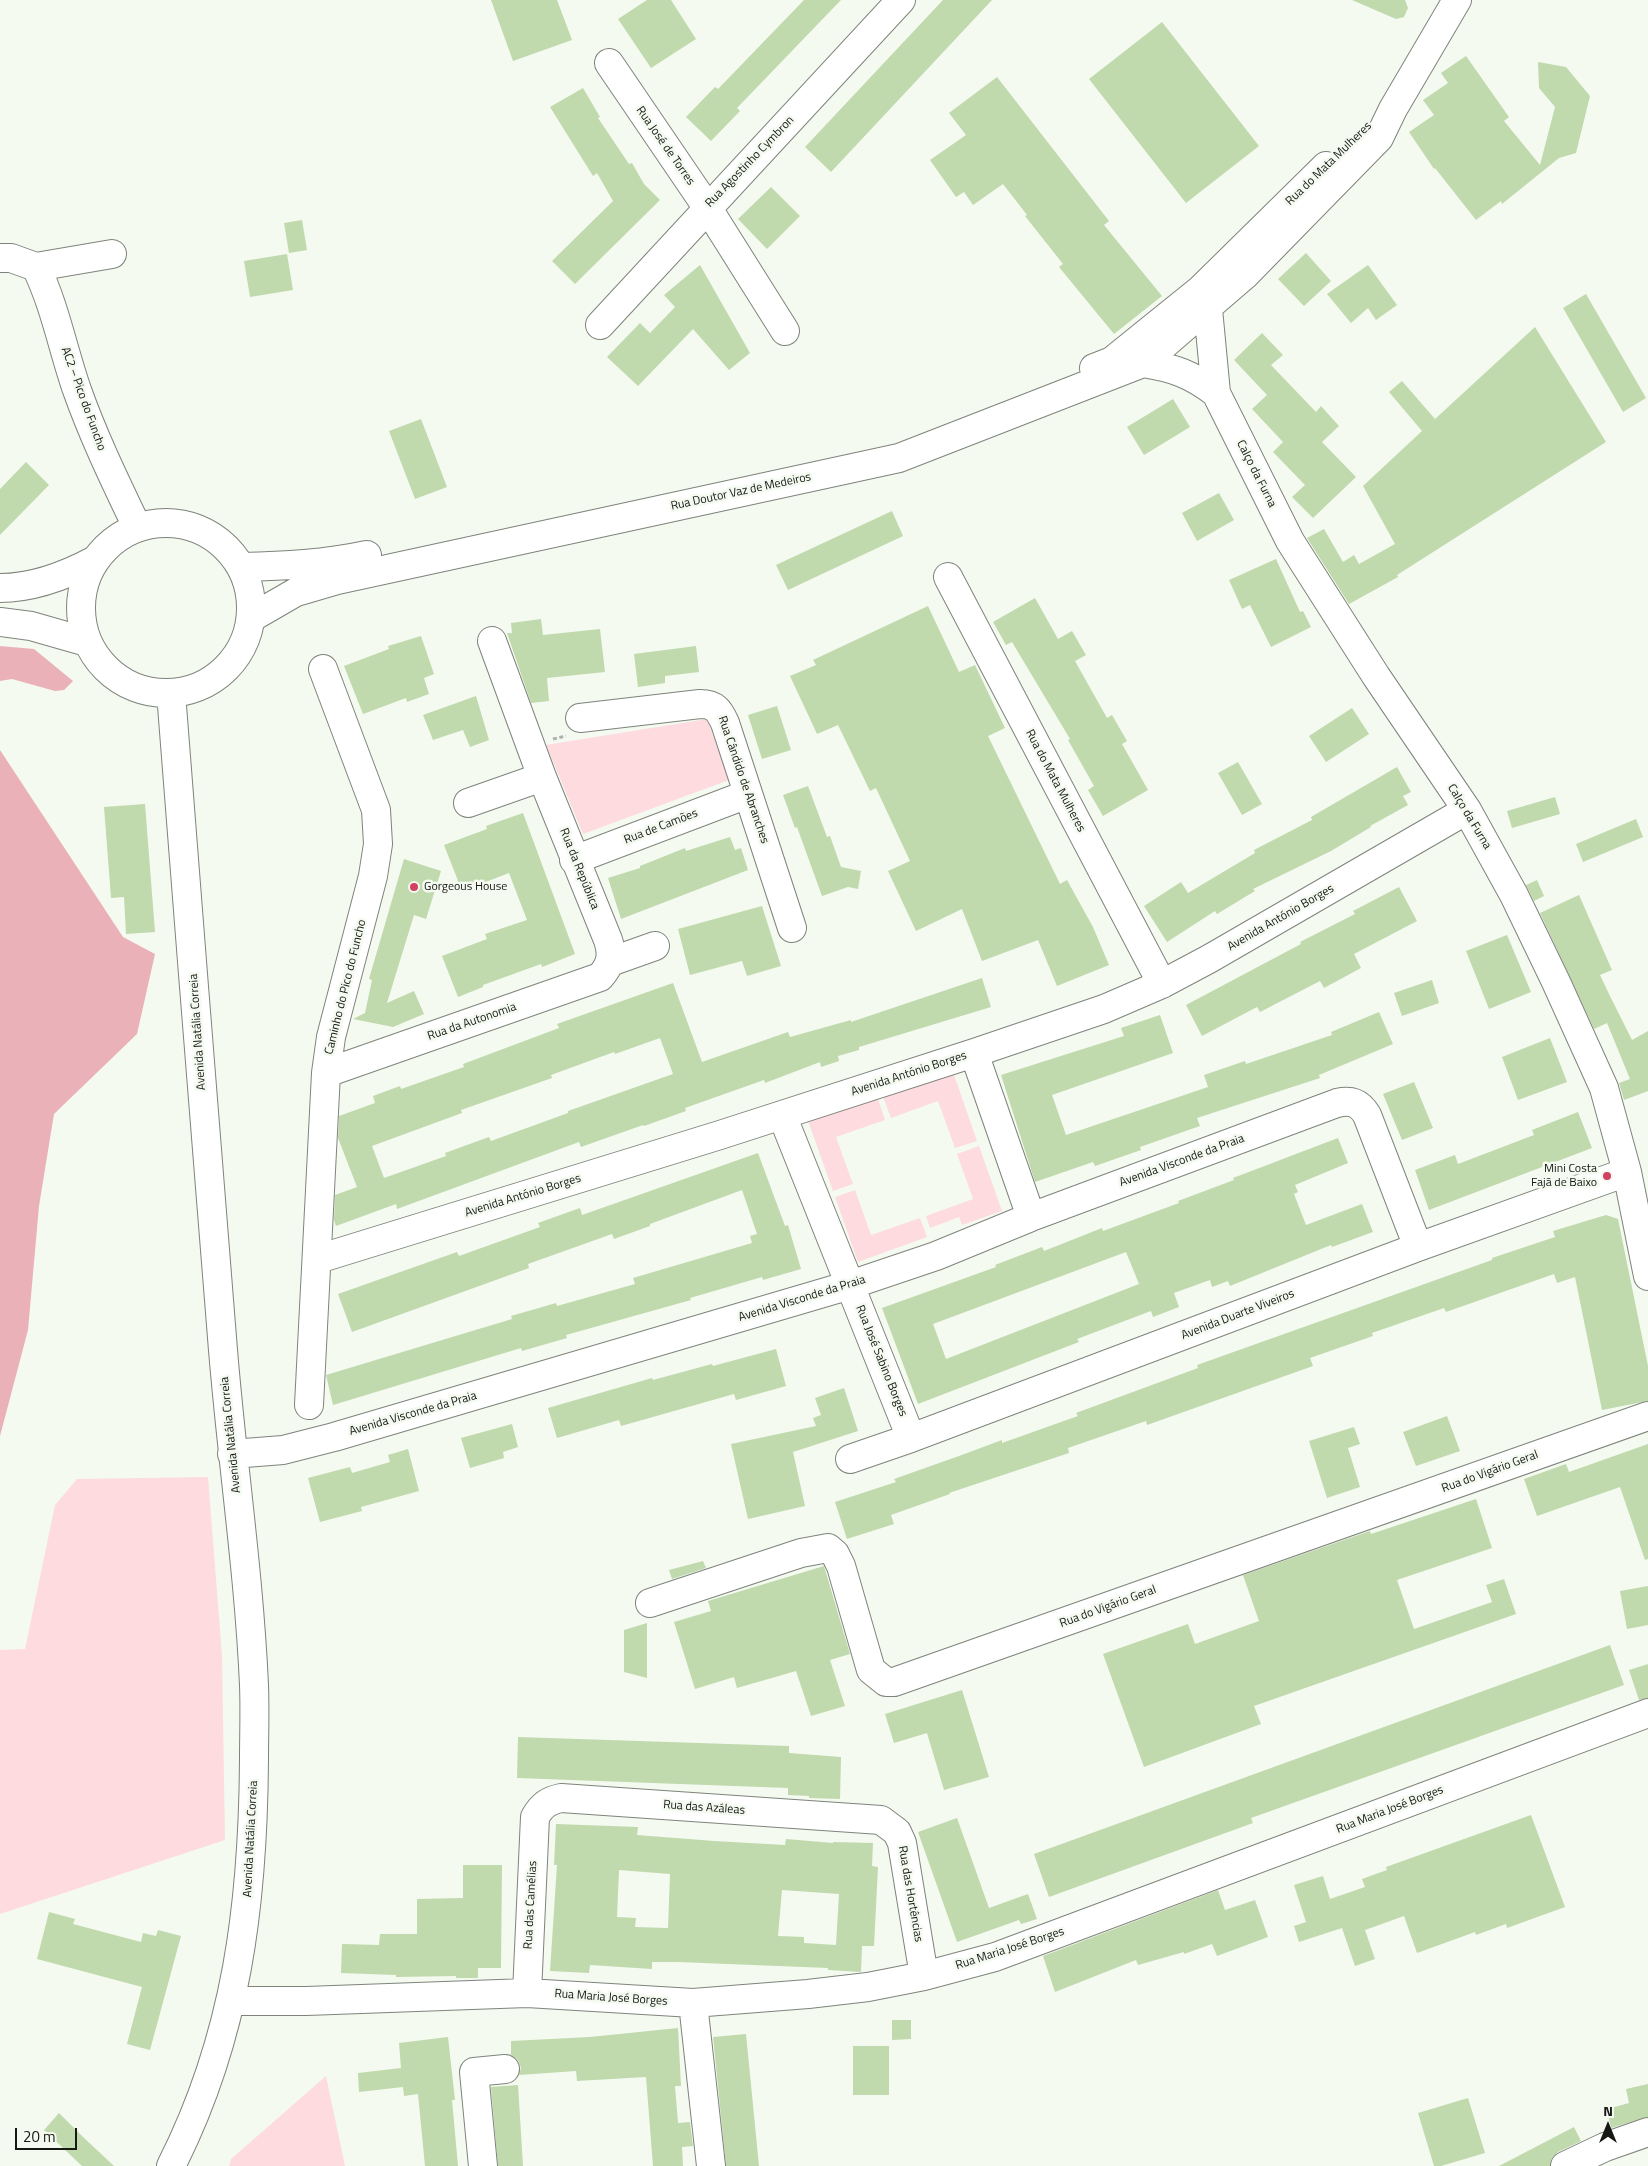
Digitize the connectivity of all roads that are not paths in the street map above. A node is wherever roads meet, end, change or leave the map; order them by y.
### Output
1 (901, 0) edge
2 (1447, 3) edge
3 (608, 63) dead end
4 (707, 207) junction
5 (112, 254) dead end
6 (0, 258) edge
7 (36, 267) junction
8 (1204, 300) junction
9 (600, 325) dead end
10 (785, 331) dead end
11 (1143, 364) junction
12 (1216, 393) junction
13 (137, 528) junction
14 (95, 560) junction
15 (241, 567) junction
16 (948, 577) dead end
17 (0, 588) edge
18 (251, 618) junction
19 (0, 622) edge
20 (492, 641) dead end
21 (87, 642) junction
22 (323, 669) dead end
23 (171, 693) junction
24 (580, 718) road end
25 (542, 777) junction
26 (748, 794) junction
27 (468, 803) dead end
28 (1467, 810) junction
29 (574, 860) junction
30 (792, 928) dead end
31 (655, 946) dead end
32 (610, 962) junction
33 (1162, 984) junction
34 (974, 1053) junction
35 (326, 1073) junction
36 (782, 1115) junction
37 (1627, 1172) junction
38 (1031, 1217) junction
39 (1418, 1247) junction
40 (318, 1259) junction
41 (1648, 1276) edge
42 (850, 1285) junction
43 (309, 1405) dead end
44 (1648, 1416) edge
45 (911, 1438) junction
46 (232, 1454) junction
47 (850, 1459) dead end
48 (650, 1603) dead end
49 (1648, 1713) edge
50 (536, 1817) joint
51 (881, 1820) joint
52 (924, 1976) junction
53 (527, 1993) junction
54 (231, 2001) junction
55 (693, 2004) junction
56 (505, 2069) dead end
57 (1648, 2132) edge
58 (171, 2166) edge
59 (483, 2166) edge
60 (711, 2166) edge
61 (1565, 2166) edge

1 - 4 street, Rua Agostinho Cymbron
2 - 8 street, Rua do Mata Mulheres
3 - 4 street, Rua José de Torres
4 - 9 street, Rua Agostinho Cymbron
4 - 10 street, Rua José de Torres
5 - 7 street
6 - 7 street
7 - 13 street, AC2 – Pico do Funcho
8 - 11 street, Rua Doutor Vaz de Medeiros
8 - 12 street, Calço da Furna
8 - 15 street, Rua Doutor Vaz de Medeiros
11 - 12 street, Calço da Furna
11 - 18 street, Rua Doutor Vaz de Medeiros
12 - 28 street, Calço da Furna
13 - 14 street
13 - 15 street
14 - 17 street
14 - 21 street
15 - 18 street
16 - 33 street, Rua do Mata Mulheres
18 - 23 street
19 - 21 street
20 - 25 street, Rua da República
21 - 23 street
22 - 35 street, Caminho do Pico do Funcho
23 - 46 street, Avenida Natália Correia
24 - 26 street, Rua Cândido de Abranches
25 - 27 street
25 - 29 street, Rua da República
26 - 29 street, Rua de Camões
26 - 30 street, Rua Cândido de Abranches
28 - 33 street, Avenida António Borges
28 - 37 street, Calço da Furna
29 - 32 street, Rua da República
31 - 32 street
32 - 35 street, Rua da Autonomia
33 - 34 street, Avenida António Borges
34 - 36 street, Avenida António Borges
34 - 38 street
35 - 40 street, Caminho do Pico do Funcho
36 - 40 street, Avenida António Borges
36 - 42 street, Rua José Sabino Borges
37 - 39 street, Avenida Duarte Viveiros
37 - 41 street, Calço da Furna
38 - 39 street, Avenida Visconde da Praia
38 - 42 street, Avenida Visconde da Praia
39 - 45 street, Avenida Duarte Viveiros
40 - 43 street, Caminho do Pico do Funcho
42 - 45 street, Rua José Sabino Borges
42 - 46 street, Avenida Visconde da Praia
44 - 48 street, Rua do Vigário Geral
45 - 47 street, Avenida Duarte Viveiros
46 - 54 street, Avenida Natália Correia
49 - 52 street, Rua Maria José Borges
50 - 51 street, Rua das Azáleas
50 - 53 street, Rua das Camélias
51 - 52 street, Rua das Hortências
52 - 55 street, Rua Maria José Borges
53 - 54 street, Rua Maria José Borges
53 - 55 street, Rua Maria José Borges
54 - 58 street, Avenida Natália Correia
55 - 60 street
56 - 59 street
57 - 61 street

